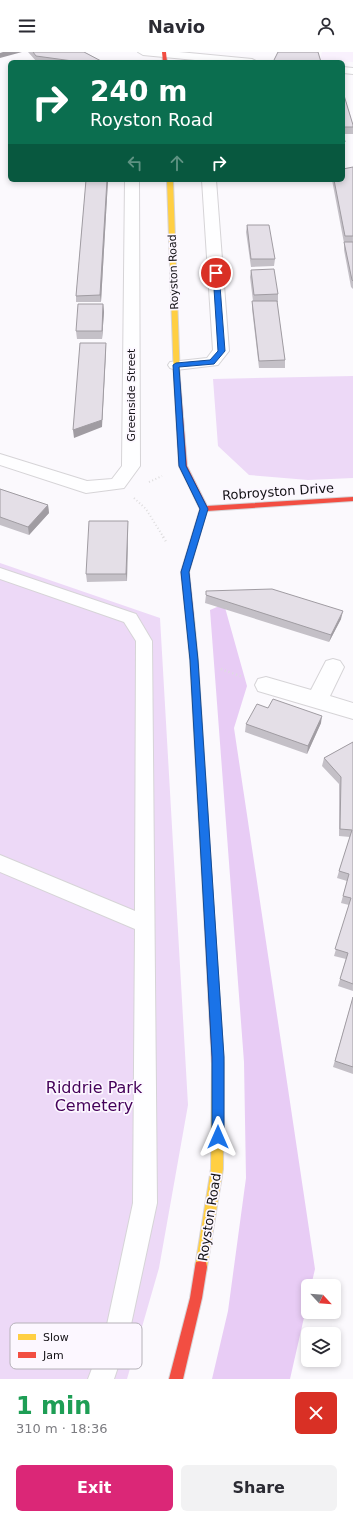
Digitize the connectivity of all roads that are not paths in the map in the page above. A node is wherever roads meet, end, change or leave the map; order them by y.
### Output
1 (136, 54) edge
2 (165, 56) edge
3 (200, 60) edge
4 (132, 182) edge
5 (170, 182) edge
6 (209, 182) edge
7 (176, 365) junction
8 (0, 460) edge
9 (353, 499) edge
10 (204, 509) junction
11 (0, 573) edge
12 (333, 667) dead end
13 (266, 684) road end
14 (317, 700) junction
15 (353, 711) edge
16 (0, 863) edge
17 (145, 924) junction
18 (119, 1323) edge
19 (104, 1369) edge
20 (100, 1379) edge
21 (176, 1379) edge

1 - 2 street
2 - 3 street
4 - 8 street, Greenside Street
5 - 7 main road, Royston Road
6 - 7 street
7 - 10 main road, Royston Road
9 - 10 main road, Robroyston Drive
10 - 21 main road, Royston Road
11 - 17 lane
12 - 14 street
13 - 14 street
14 - 15 street
16 - 17 lane
17 - 18 lane
19 - 20 lane

